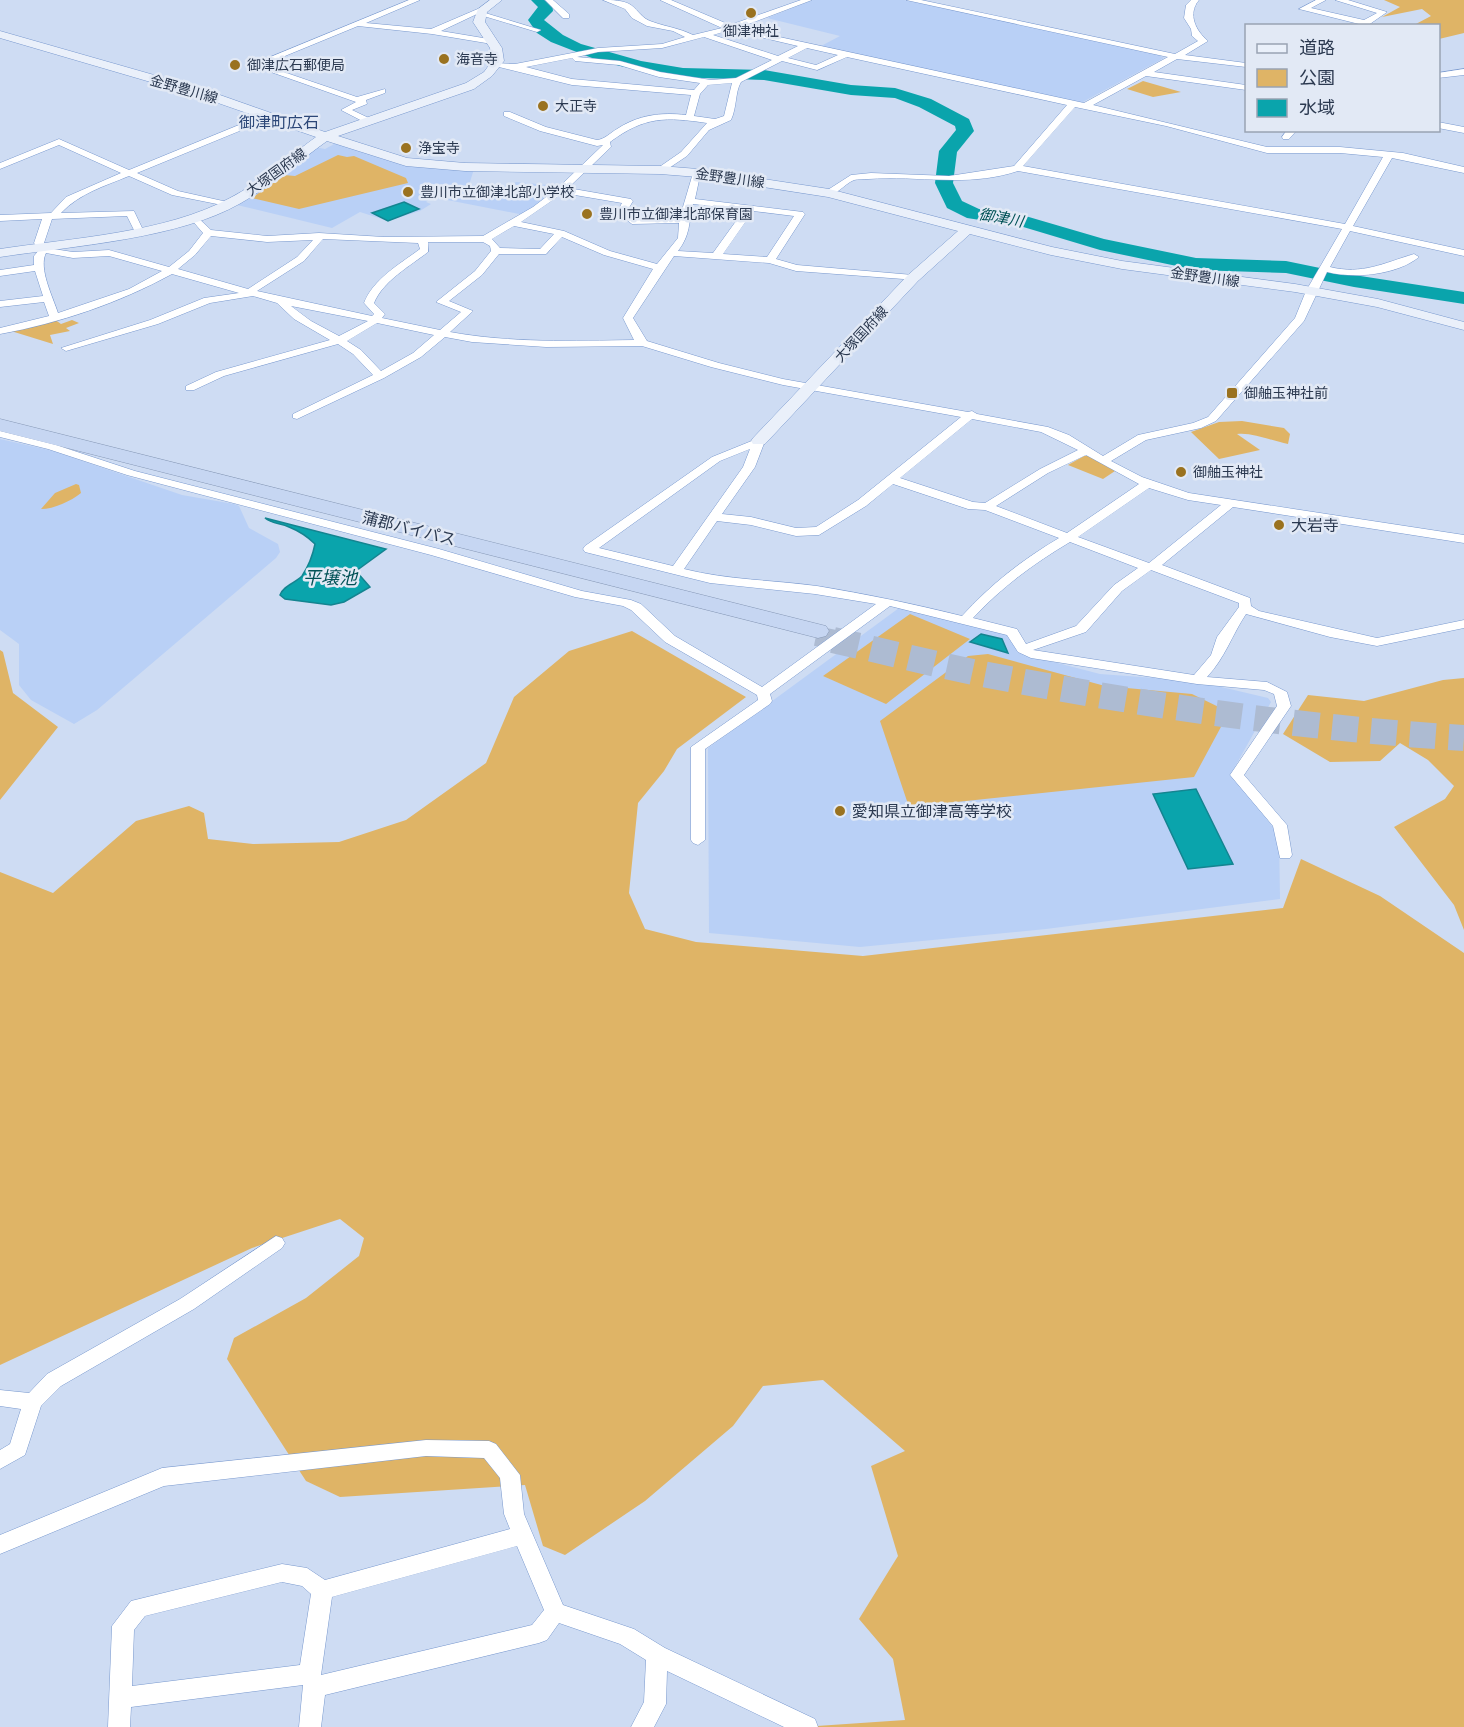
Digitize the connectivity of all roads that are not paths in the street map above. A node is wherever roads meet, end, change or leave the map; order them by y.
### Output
1 (416, 0) edge
2 (549, 0) edge
3 (607, 0) edge
4 (629, 0) edge
5 (664, 0) edge
6 (808, 0) edge
7 (910, 0) edge
8 (1195, 0) edge
9 (1322, 0) edge
10 (1339, 0) edge
11 (617, 3) junction
12 (488, 7) edge
13 (566, 16) dead end
14 (1363, 24) edge
15 (356, 25) junction
16 (730, 28) junction
17 (537, 30) dead end
18 (432, 32) junction
19 (0, 34) edge
20 (702, 34) junction
21 (692, 38) junction
22 (492, 42) junction
23 (805, 46) junction
24 (845, 55) junction
25 (1174, 56) junction
26 (566, 57) junction
27 (779, 58) junction
28 (495, 65) junction
29 (1245, 65) edge
30 (518, 66) junction
31 (1464, 72) edge
32 (1144, 74) junction
33 (1440, 76) edge
34 (738, 80) junction
35 (709, 82) junction
36 (1245, 88) edge
37 (382, 91) dead end
38 (696, 93) junction
39 (357, 100) junction
40 (1072, 105) junction
41 (1084, 106) junction
42 (507, 114) dead end
43 (268, 116) junction
44 (689, 118) junction
45 (368, 121) junction
46 (713, 121) junction
47 (1440, 125) edge
48 (1464, 130) edge
49 (326, 136) junction
50 (605, 142) junction
51 (1389, 155) junction
52 (0, 166) edge
53 (1017, 168) junction
54 (582, 169) junction
55 (660, 170) junction
56 (1464, 170) edge
57 (129, 173) junction
58 (698, 173) junction
59 (561, 190) junction
60 (830, 193) junction
61 (690, 201) junction
62 (229, 205) junction
63 (751, 208) junction
64 (51, 215) junction
65 (0, 218) edge
66 (195, 218) junction
67 (684, 220) junction
68 (513, 222) junction
69 (1347, 227) junction
70 (967, 230) junction
71 (139, 232) junction
72 (208, 233) junction
73 (561, 233) junction
74 (319, 236) junction
75 (485, 239) junction
76 (422, 240) junction
77 (42, 248) junction
78 (496, 251) junction
79 (0, 253) edge
80 (670, 253) junction
81 (1464, 253) edge
82 (716, 256) junction
83 (1414, 257) dead end
84 (770, 260) junction
85 (39, 267) junction
86 (659, 268) junction
87 (171, 270) junction
88 (1323, 270) junction
89 (0, 273) edge
90 (913, 279) junction
91 (1313, 287) junction
92 (251, 294) junction
93 (48, 298) junction
94 (281, 301) junction
95 (0, 304) edge
96 (54, 316) junction
97 (375, 321) junction
98 (1464, 326) edge
99 (0, 331) edge
100 (442, 333) junction
101 (339, 341) junction
102 (643, 343) junction
103 (66, 348) dead end
104 (380, 376) junction
105 (810, 387) junction
106 (190, 388) dead end
107 (972, 414) junction
108 (297, 416) dead end
109 (8, 431) edge
110 (759, 441) junction
111 (1087, 450) junction
112 (1103, 461) junction
113 (891, 479) junction
114 (1147, 484) junction
115 (1230, 504) junction
116 (987, 507) junction
117 (713, 517) junction
118 (1068, 538) junction
119 (1464, 539) edge
120 (1150, 567) junction
121 (677, 570) junction
122 (887, 602) junction
123 (1245, 607) junction
124 (965, 620) junction
125 (1464, 624) edge
126 (817, 633) tunnel mouth
127 (1023, 650) junction
128 (1197, 680) junction
129 (763, 693) junction
130 (698, 840) dead end
131 (1285, 855) dead end
132 (276, 1243) dead end
133 (0, 1398) edge
134 (33, 1402) junction
135 (0, 1460) edge
136 (524, 1535) junction
137 (0, 1545) edge
138 (322, 1590) junction
139 (555, 1612) junction
140 (657, 1655) junction
141 (312, 1680) junction
142 (119, 1698) junction
143 (119, 1727) edge
144 (310, 1727) edge
145 (642, 1727) edge
146 (807, 1727) edge

1 - 15 street
2 - 13 street
3 - 11 street
4 - 11 street
5 - 16 street
6 - 16 street
7 - 25 street
8 - 25 street
9 - 14 street
10 - 14 street
11 - 21 street
12 - 17 street
12 - 18 street
12 - 22 main road
15 - 18 street
15 - 39 street
16 - 20 street
16 - 23 street
18 - 22 street
19 - 43 main road, 金野豊川線
20 - 21 street
20 - 27 street
21 - 26 street
22 - 28 main road
23 - 24 street
23 - 27 street
24 - 27 street
24 - 40 street
25 - 29 street
25 - 32 street
26 - 30 street
26 - 35 street
27 - 34 street
28 - 30 street
28 - 45 main road, 大塚国府線
30 - 38 street
31 - 33 street
32 - 36 street
32 - 41 street
34 - 35 street
34 - 46 street
35 - 38 street
37 - 39 street
38 - 44 street
39 - 45 street
40 - 41 street
40 - 53 street
41 - 51 street
42 - 50 street
43 - 49 main road, 金野豊川線
43 - 57 street
44 - 46 street
44 - 50 street
45 - 49 main road, 大塚国府線
46 - 55 street
47 - 48 street
49 - 54 main road, 金野豊川線
49 - 62 main road, 大塚国府線
50 - 54 street
51 - 56 street
51 - 69 street
52 - 57 street
53 - 60 street
53 - 69 street
54 - 55 main road, 金野豊川線
54 - 59 street
55 - 58 main road, 金野豊川線
57 - 62 street
57 - 64 street
58 - 60 main road, 金野豊川線
58 - 61 street
59 - 67 street
59 - 68 street
60 - 70 main road, 金野豊川線
61 - 63 street
61 - 67 street
62 - 66 main road, 大塚国府線
63 - 82 street
63 - 84 street
64 - 65 street
64 - 71 street
64 - 77 street
66 - 71 main road, 大塚国府線
66 - 72 street
67 - 80 street
68 - 73 street
68 - 75 street
69 - 81 street
69 - 88 street
70 - 90 main road, 大塚国府線
70 - 91 main road, 金野豊川線
71 - 77 main road, 大塚国府線
72 - 74 street
72 - 87 street
73 - 78 street
73 - 86 street
74 - 76 street
74 - 92 street
75 - 76 street
75 - 78 street
76 - 97 street
77 - 79 main road, 大塚国府線
77 - 85 street
77 - 87 street
78 - 100 street
80 - 82 street
80 - 86 street
82 - 84 street
83 - 88 street
84 - 90 street
85 - 89 street
85 - 93 street
86 - 102 street
87 - 92 street
87 - 96 street
88 - 91 street
90 - 105 main road, 大塚国府線
91 - 98 main road, 金野豊川線
91 - 112 street
92 - 94 street
92 - 103 street
93 - 95 street
93 - 96 street
94 - 97 street
94 - 101 street
96 - 99 street
97 - 100 street
97 - 101 street
100 - 102 street
100 - 104 street
101 - 104 street
101 - 106 street
102 - 105 street
104 - 108 street
105 - 107 street
105 - 110 main road, 大塚国府線
107 - 111 street
107 - 113 street
109 - 126 highway, 蒲郡バイパス
109 - 129 street
110 - 117 street
110 - 121 street
111 - 112 street
111 - 116 street
112 - 114 street
113 - 116 street
113 - 117 street
114 - 115 street
114 - 118 street
115 - 119 street
115 - 120 street
116 - 118 street
117 - 121 street
118 - 120 street
118 - 124 street
120 - 123 street
120 - 127 street
121 - 122 street
122 - 124 street
122 - 129 street
123 - 125 street
123 - 128 street
124 - 127 street
127 - 128 street
128 - 131 street
129 - 130 street
132 - 134 street
133 - 134 street
134 - 135 street
136 - 137 street
136 - 138 street
136 - 139 street
138 - 141 street
138 - 142 street
139 - 140 street
139 - 141 street
140 - 145 street
140 - 146 street
141 - 142 street
141 - 144 street
142 - 143 street

